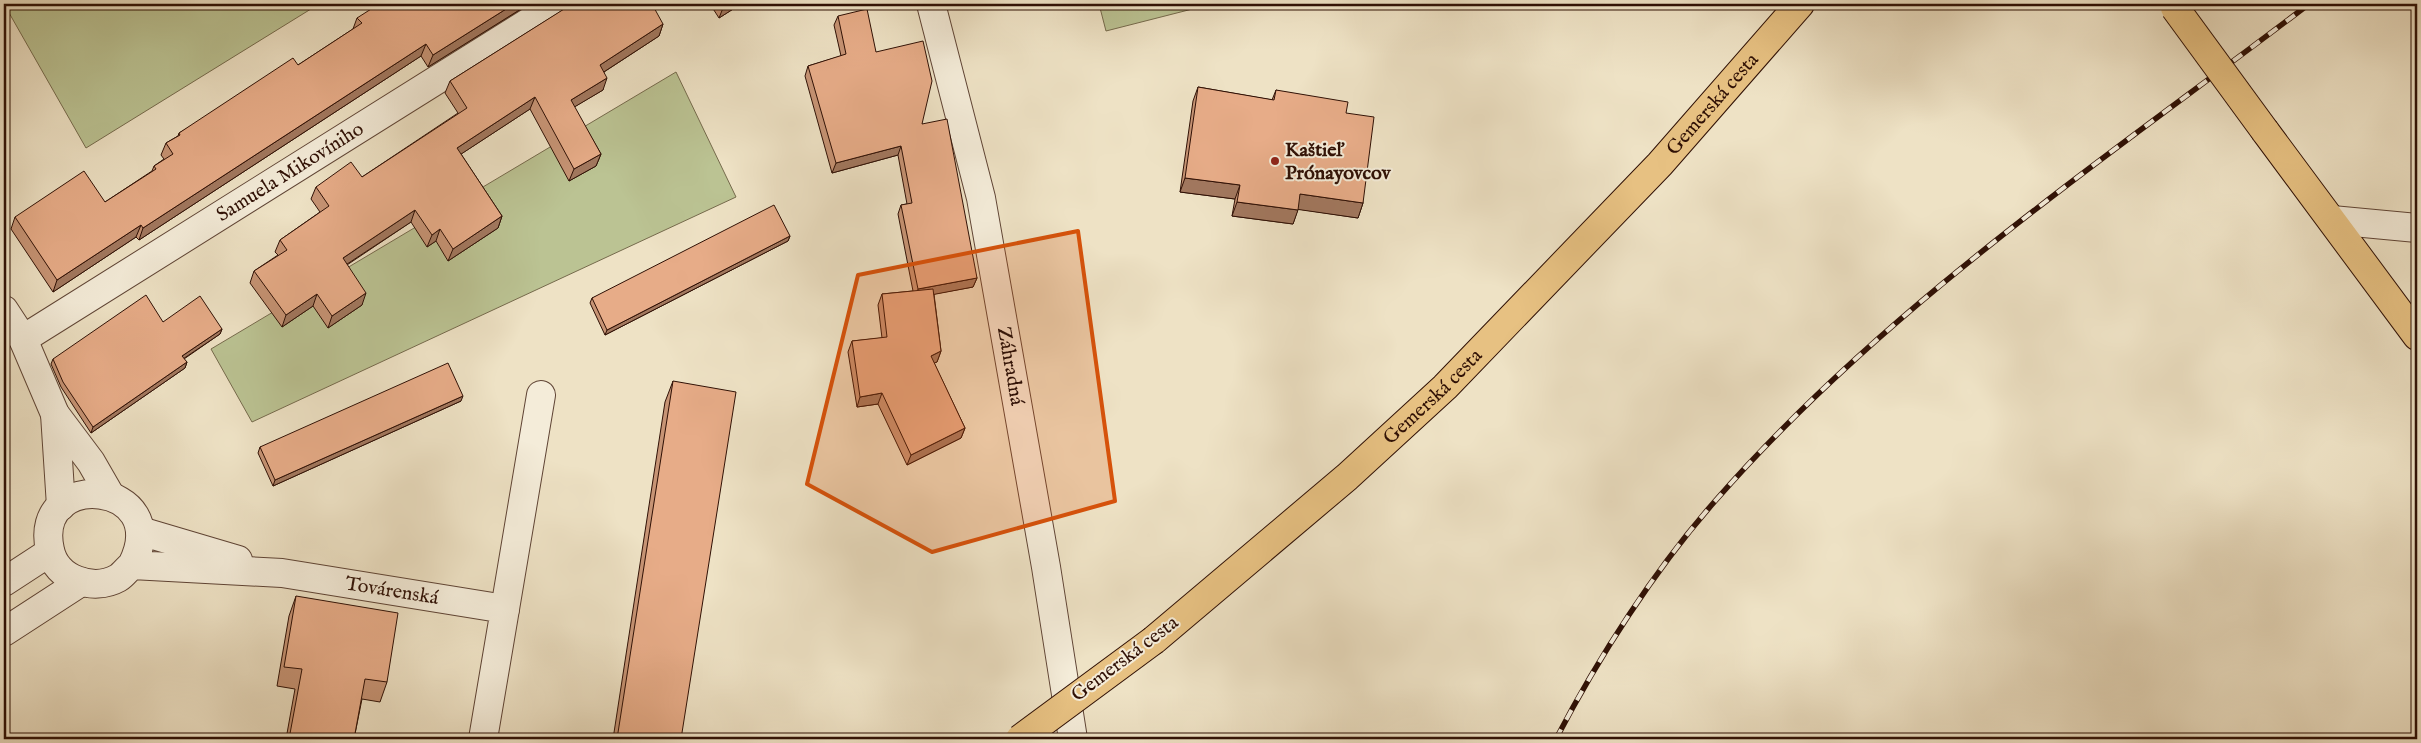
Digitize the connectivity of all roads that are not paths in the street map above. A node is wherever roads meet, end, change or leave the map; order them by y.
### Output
1 (558, 4) edge
2 (931, 4) edge
3 (1800, 4) edge
4 (2173, 6) edge
5 (2332, 220) junction
6 (2417, 228) edge
7 (4, 310) edge
8 (2417, 336) edge
9 (23, 339) junction
10 (541, 395) dead end
11 (55, 414) junction
12 (110, 496) junction
13 (61, 506) junction
14 (140, 531) junction
15 (50, 552) junction
16 (132, 565) junction
17 (282, 573) junction
18 (4, 582) edge
19 (81, 582) junction
20 (505, 609) junction
21 (4, 632) edge
22 (1072, 736) edge
23 (483, 739) edge
24 (1020, 739) edge

1 - 9 street, Samuela Mikovíniho
2 - 22 street, Záhradná
3 - 24 main road, Gemerská cesta, bridge
4 - 5 main road, bridge
5 - 6 street
5 - 8 main road
7 - 9 street
9 - 11 street
10 - 20 street
11 - 12 street
11 - 13 street
12 - 13 street
12 - 14 street
13 - 15 street
14 - 16 street
14 - 17 street, Továrenská
15 - 18 street
15 - 19 street
16 - 17 street, Továrenská
16 - 19 street
17 - 20 street, Továrenská
19 - 21 street
20 - 23 street

